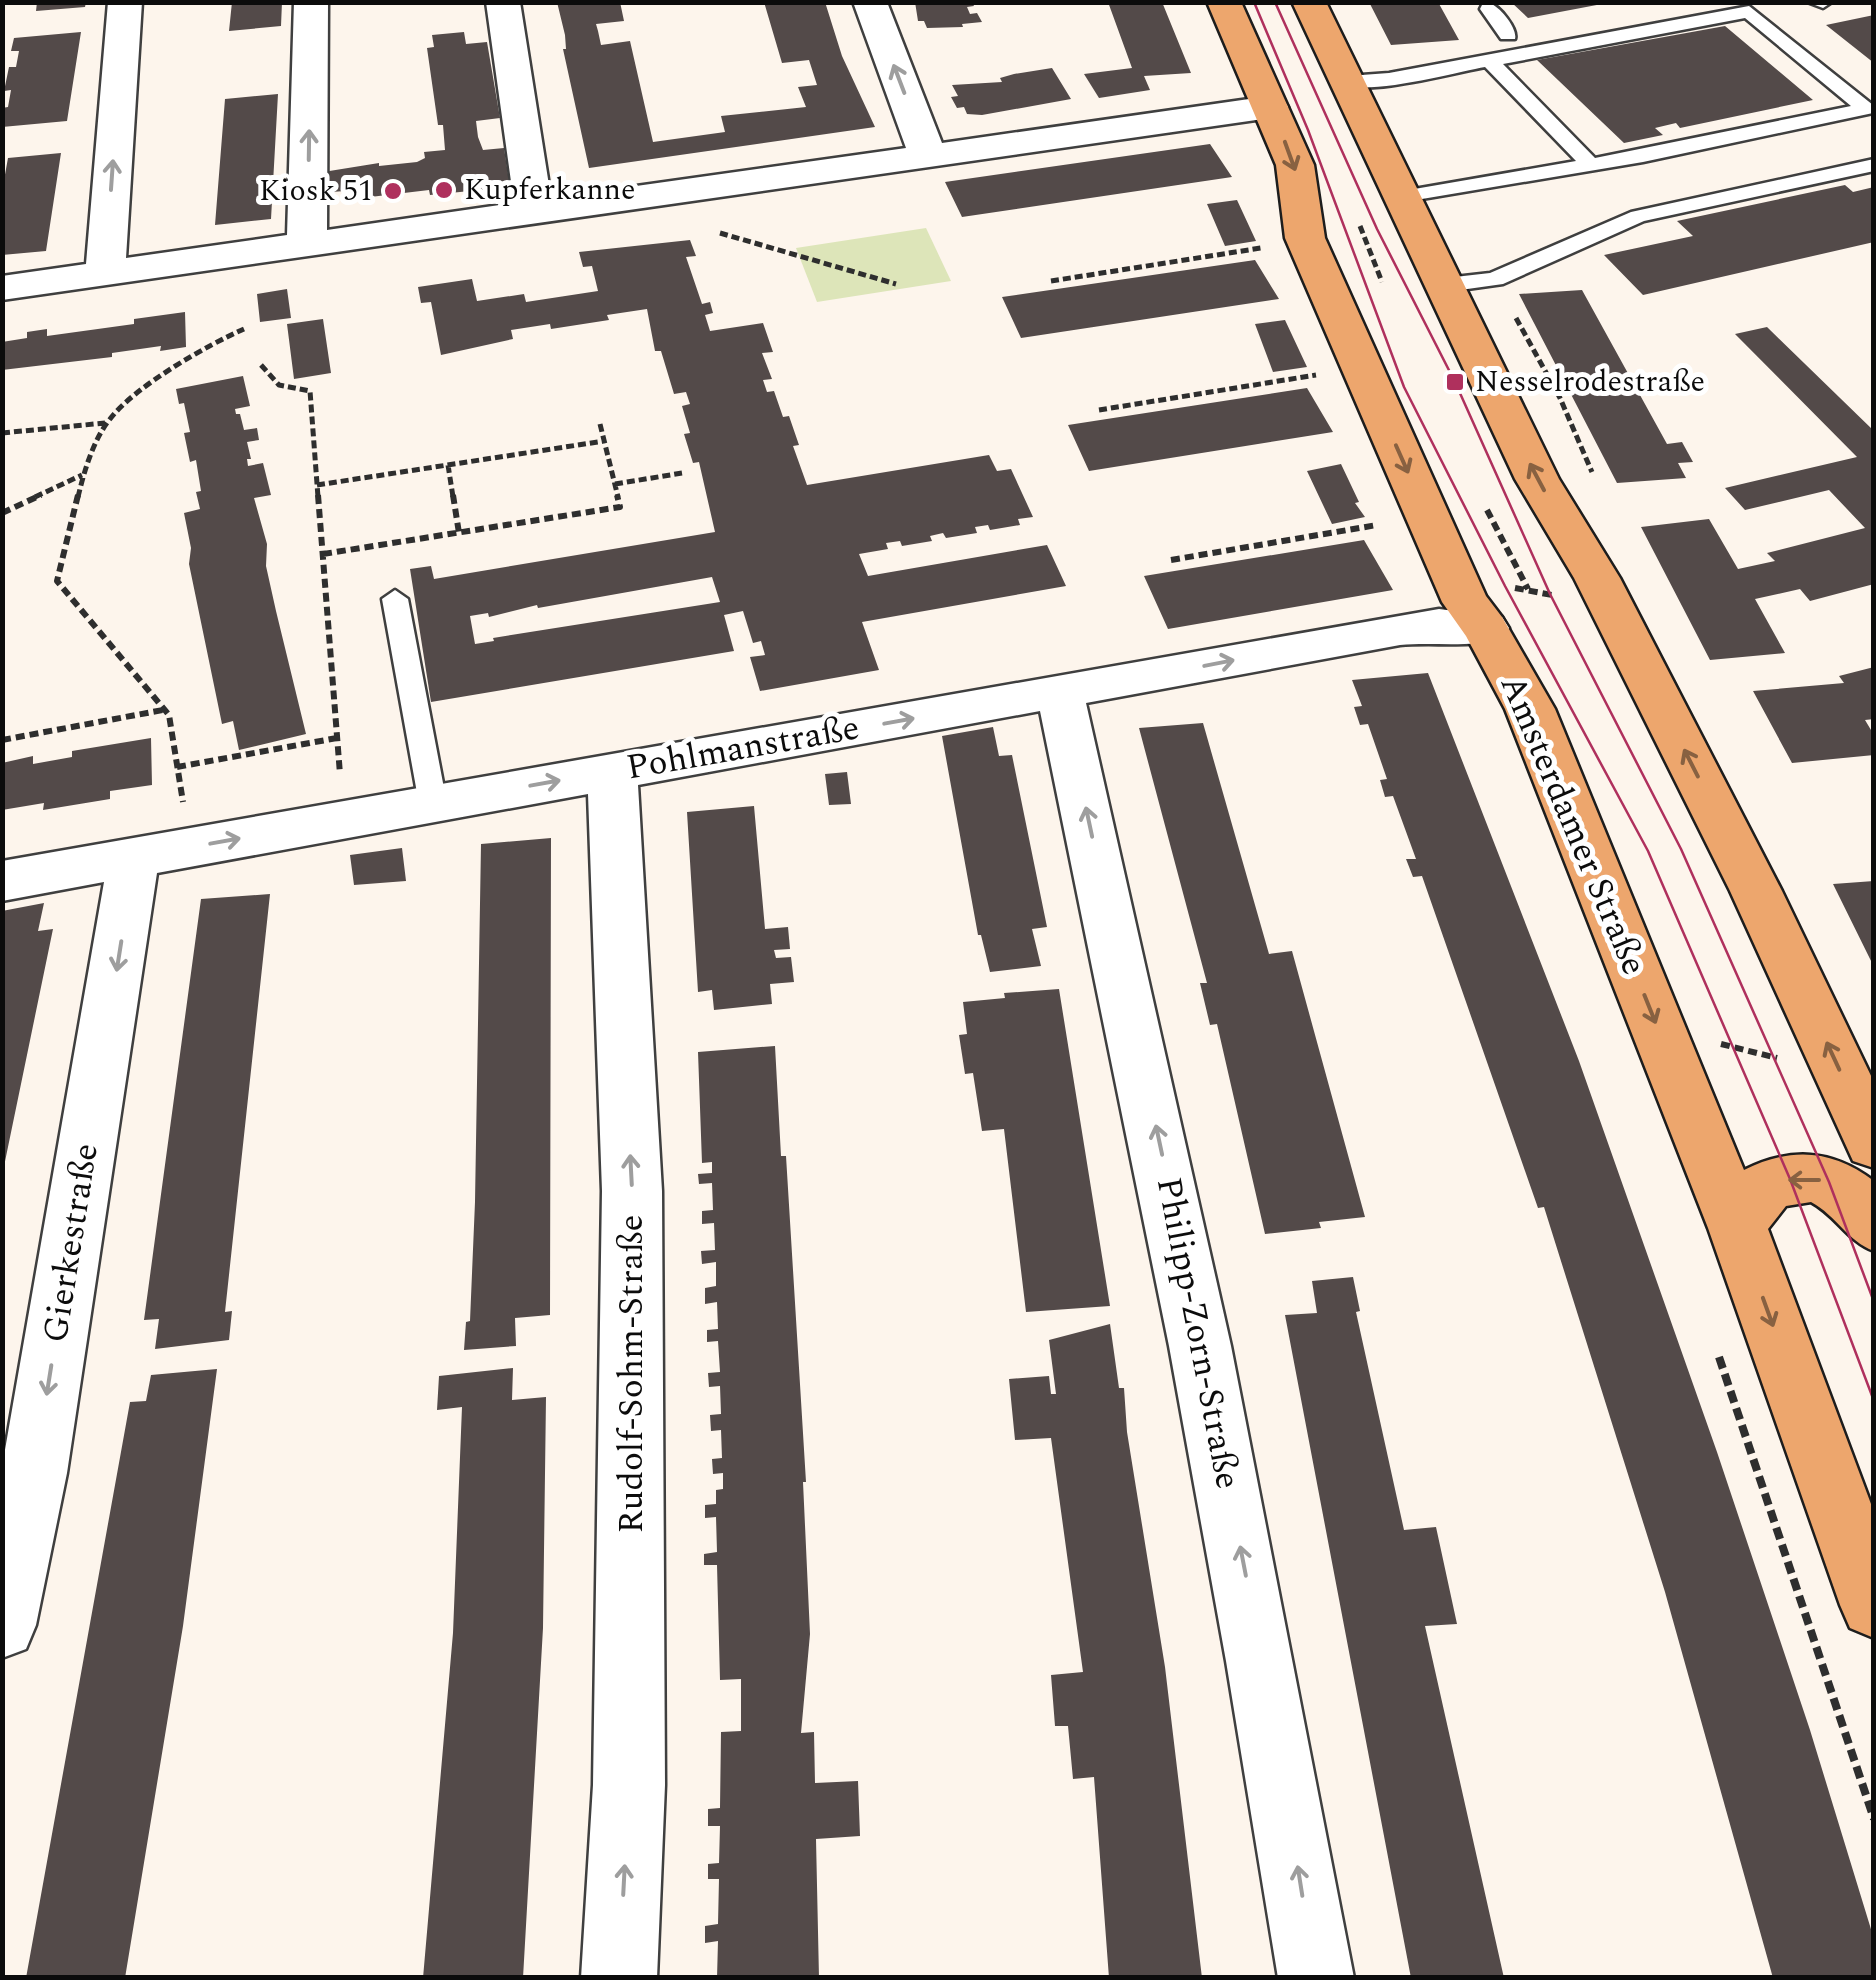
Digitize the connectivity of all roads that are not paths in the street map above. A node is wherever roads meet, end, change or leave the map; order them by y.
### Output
1 (503, 2) edge
2 (870, 2) edge
3 (1224, 2) edge
4 (1309, 2) edge
5 (1489, 8) dead end
6 (124, 11) edge
7 (311, 15) edge
8 (1508, 35) dead end
9 (1489, 60) junction
10 (1348, 82) junction
11 (1270, 107) junction
12 (928, 156) junction
13 (1590, 164) junction
14 (1874, 165) edge
15 (1404, 196) junction
16 (534, 211) junction
17 (308, 243) junction
18 (106, 272) junction
19 (1446, 286) junction
20 (2, 288) edge
21 (395, 600) dead end
22 (1495, 607) junction
23 (1056, 694) junction
24 (612, 771) junction
25 (432, 804) junction
26 (129, 859) junction
27 (2, 882) edge
28 (1874, 1144) edge
29 (1874, 1225) edge
30 (1738, 1228) junction
31 (1874, 1606) edge
32 (2, 1626) edge
33 (619, 1978) edge
34 (1316, 1978) edge

1 - 16 street
12 -> 2 street
3 - 11 main road, Amsterdamer Straße
4 - 10 main road
5 - 8 lane
18 -> 6 street
17 -> 7 street
9 - 10 lane
9 - 13 lane
9 - 13 lane
10 - 15 main road
11 - 12 street
11 -> 22 main road, Amsterdamer Straße
12 - 16 street
13 - 15 lane
14 - 19 lane
15 - 19 main road
16 - 17 street
17 - 18 street
18 - 20 street
28 -> 19 main road
21 - 25 lane
23 -> 22 street, Pohlmanstraße
22 -> 30 main road, Amsterdamer Straße
24 -> 23 street, Pohlmanstraße
34 -> 23 street, Philipp-Zorn-Straße
25 -> 24 street, Pohlmanstraße
33 -> 24 street, Rudolf-Sohm-Straße
26 -> 25 street, Pohlmanstraße
26 - 27 street, Pohlmanstraße
26 -> 32 street, Gierkestraße
29 -> 30 main road
30 -> 31 main road, Amsterdamer Straße

